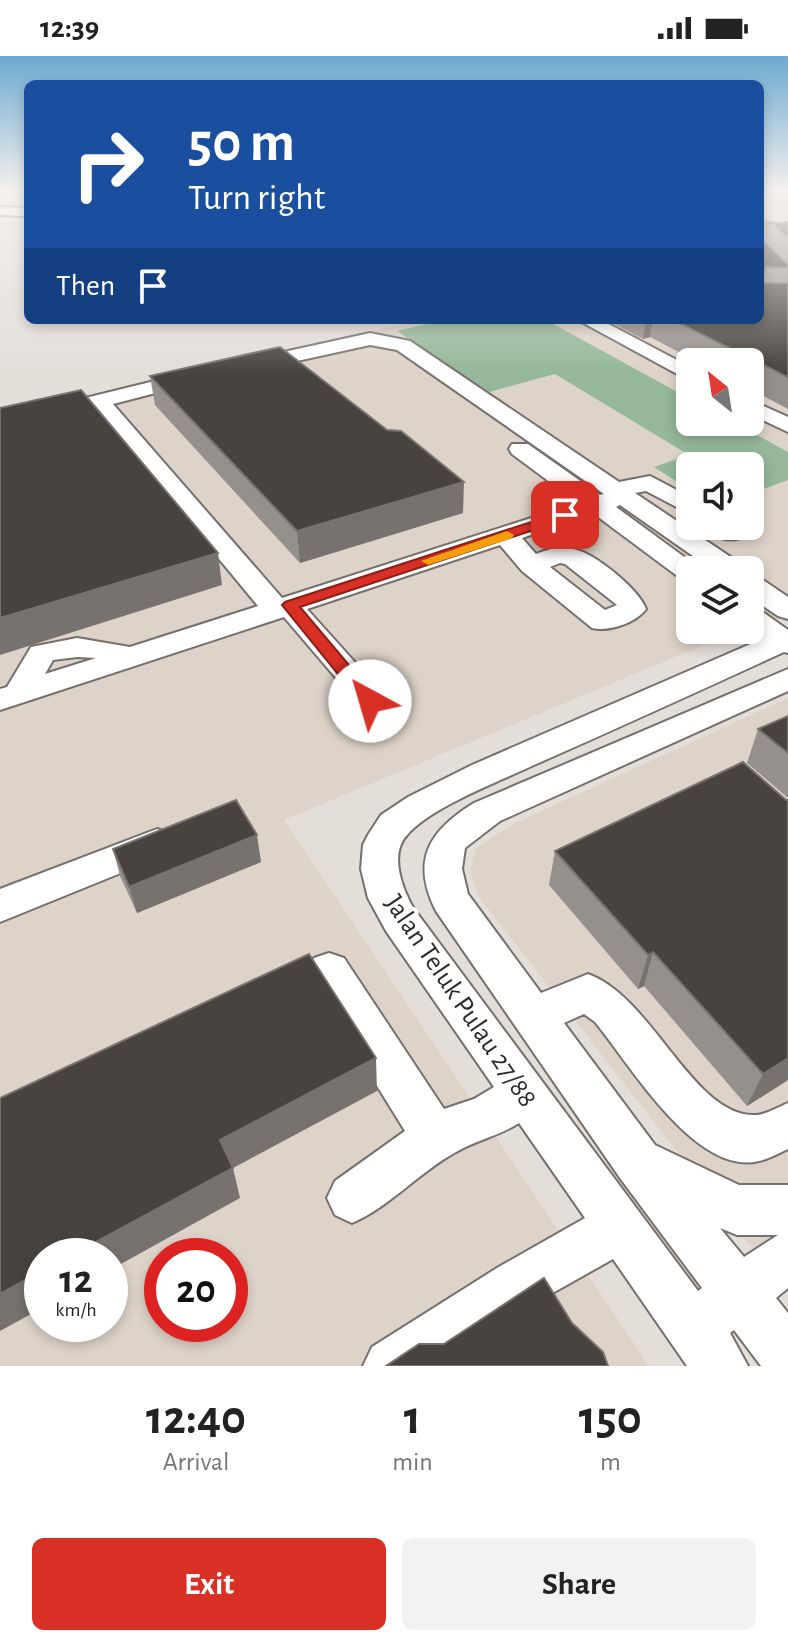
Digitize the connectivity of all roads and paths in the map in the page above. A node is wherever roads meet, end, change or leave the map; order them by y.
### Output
1 (594, 324) edge
2 (374, 334) edge
3 (280, 358) junction
4 (676, 368) edge
5 (304, 377) edge
6 (434, 378) junction
7 (98, 399) junction
8 (521, 399) dead end
9 (497, 408) junction
10 (764, 413) edge
11 (474, 416) junction
12 (788, 425) edge
13 (0, 426) edge
14 (557, 449) junction
15 (531, 457) junction
16 (618, 461) dead end
17 (587, 470) junction
18 (619, 493) junction
19 (676, 499) edge
20 (595, 505) junction
21 (506, 535) junction
22 (681, 556) edge
23 (683, 556) edge
24 (764, 606) edge
25 (284, 608) junction
26 (602, 622) dead end
27 (764, 626) edge
28 (787, 643) edge
29 (9, 698) edge
30 (376, 705) dead end
31 (193, 829) edge
32 (0, 906) edge
33 (329, 971) dead end
34 (535, 1016) junction
35 (524, 1094) junction
36 (788, 1126) edge
37 (441, 1134) junction
38 (637, 1161) junction
39 (352, 1198) dead end
40 (788, 1210) edge
41 (619, 1224) junction
42 (788, 1256) edge
43 (738, 1293) junction
44 (706, 1347) edge
45 (782, 1356) edge
46 (391, 1366) edge

1 - 4 street
2 - 3 street
2 - 6 street
3 - 5 street
3 - 7 street
6 - 9 street
6 - 11 street
7 - 13 street
7 - 25 street
8 - 9 street
9 - 11 street
9 - 14 street
10 - 12 street
11 - 15 street
14 - 15 street
14 - 17 street
15 - 20 street
16 - 17 street
17 - 18 street
18 - 19 street
18 - 20 street
18 - 23 street
20 - 21 street
20 - 22 street
21 - 25 street
21 - 26 street
24 - 28 street
25 - 29 street
25 - 30 street
27 - 28 street
28 - 34 street, Jalan Teluk Pulau 27/88
28 - 35 street, Jalan Teluk Pulau 27/88
31 - 32 street
33 - 37 street
34 - 36 street
34 - 38 street, Jalan Teluk Pulau 27/88
35 - 37 street
35 - 41 street, Jalan Teluk Pulau 27/88
37 - 39 street
38 - 40 street
38 - 43 street, Jalan Teluk Pulau 27/88
41 - 44 street, Jalan Teluk Pulau 27/88
41 - 46 street
42 - 43 street
43 - 44 street
43 - 45 street, Jalan Teluk Pulau 27/88

